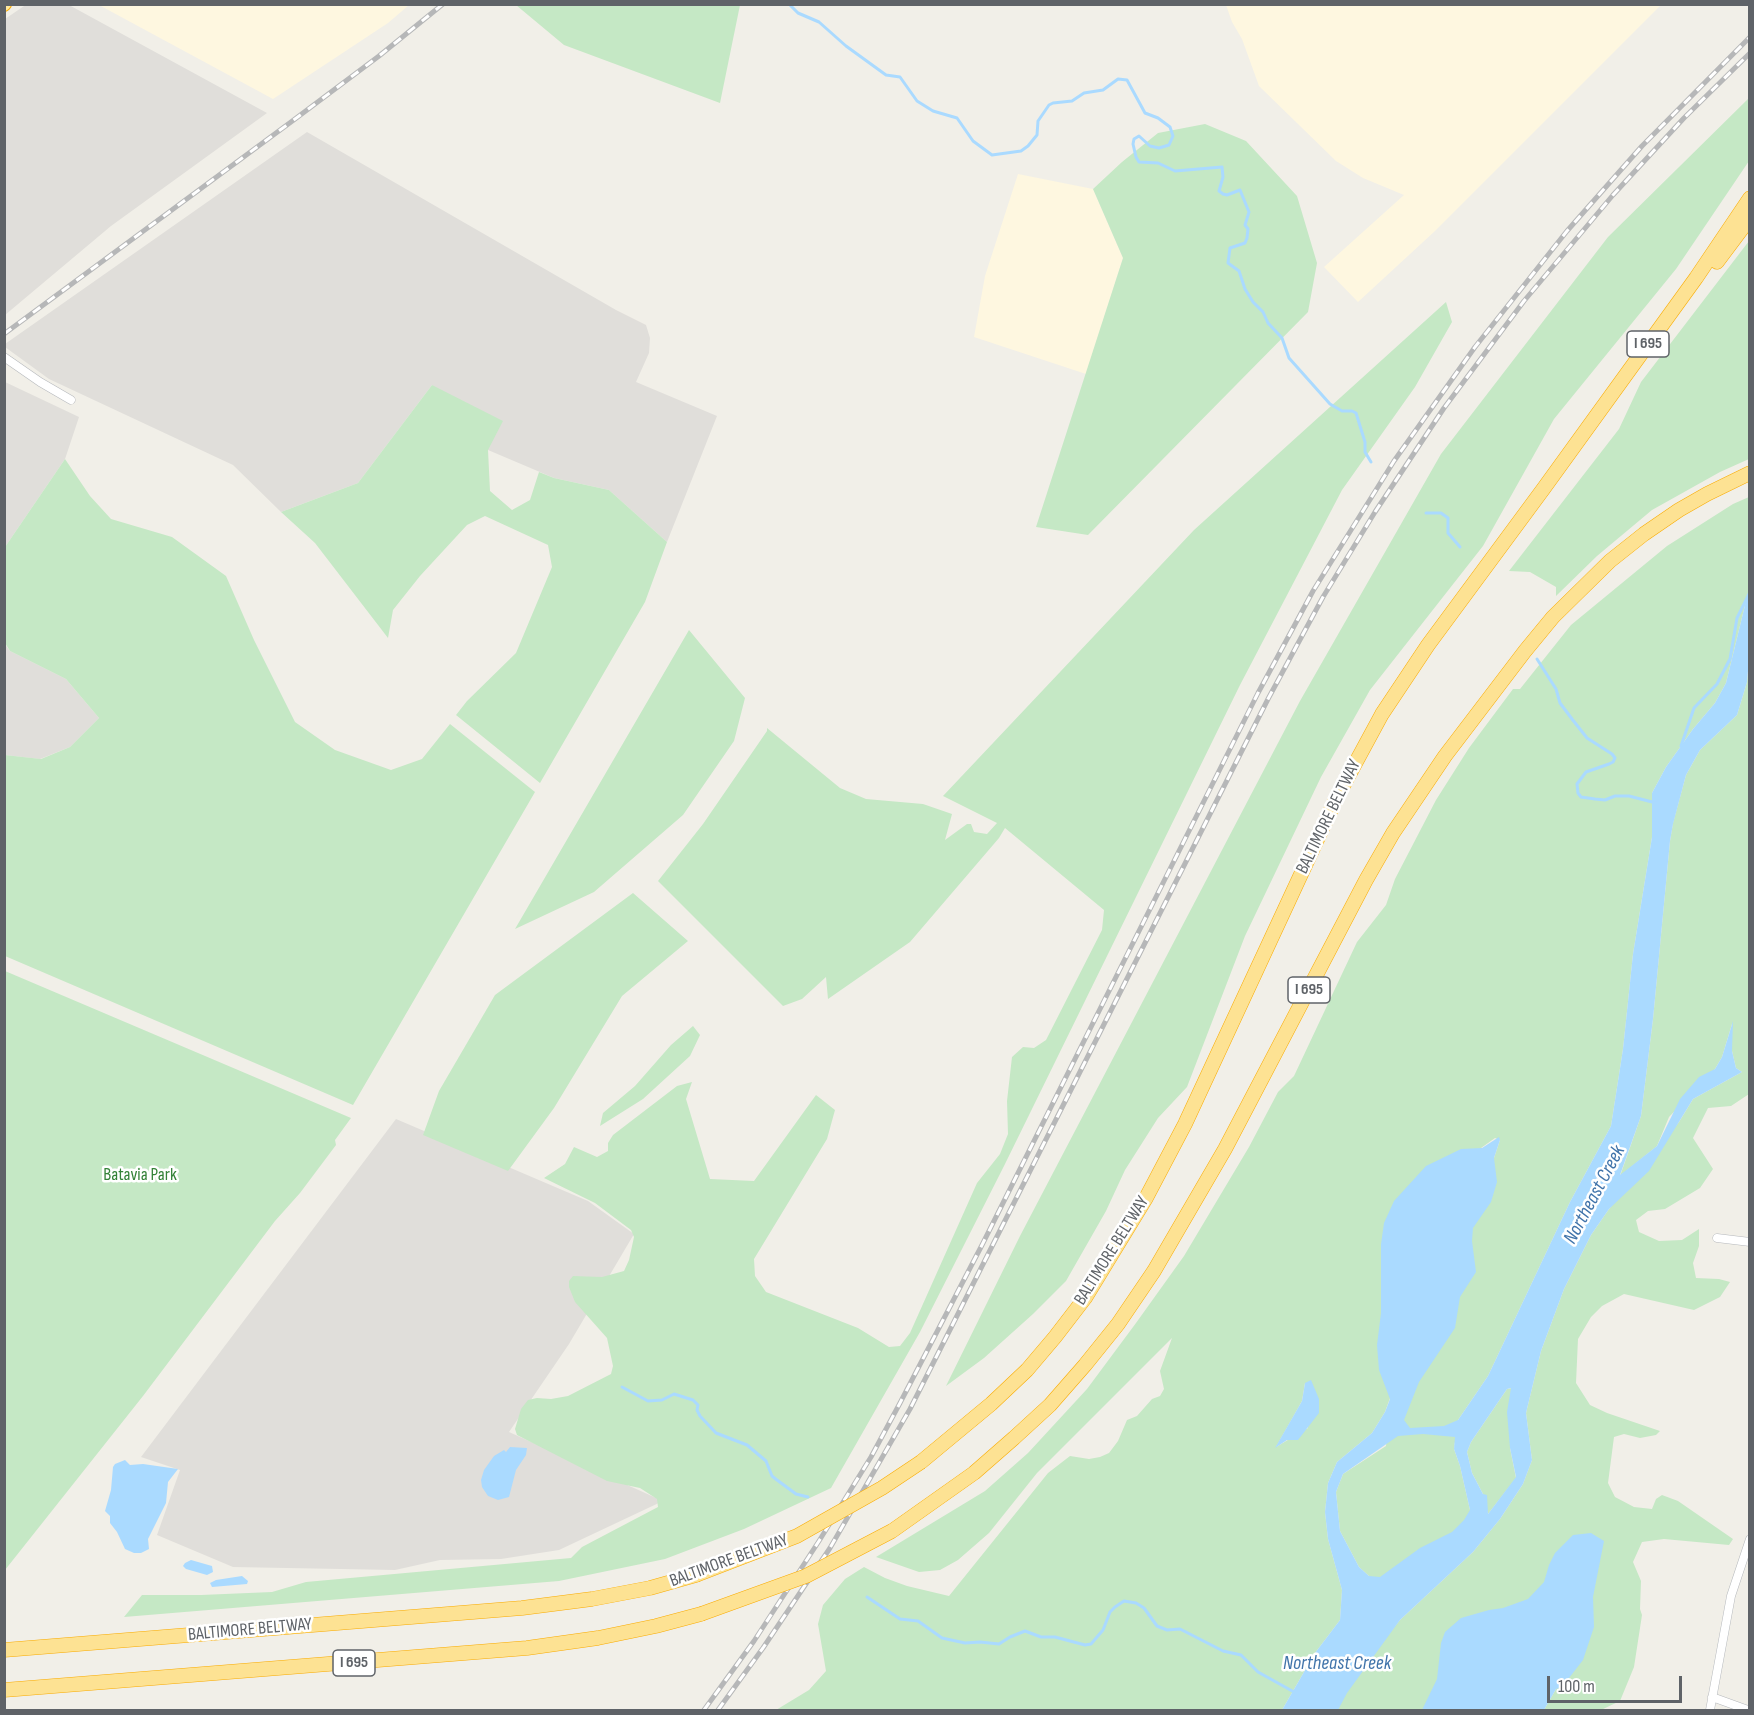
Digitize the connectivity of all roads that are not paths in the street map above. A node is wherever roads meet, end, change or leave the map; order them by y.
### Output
1 (1749, 198) edge
2 (1749, 218) edge
3 (4, 357) edge
4 (70, 400) dead end
5 (1749, 473) edge
6 (1544, 488) junction
7 (1717, 1238) dead end
8 (1749, 1242) edge
9 (1749, 1539) edge
10 (4, 1650) edge
11 (4, 1690) edge
12 (1712, 1697) junction
13 (1710, 1710) edge
14 (1748, 1710) edge

1 - 6 highway, BALTIMORE BELTWAY / I 695
2 - 6 highway
3 - 4 street
5 - 11 highway, I 695, bridge
6 - 10 highway, BALTIMORE BELTWAY / I 695, bridge
7 - 8 street
9 - 12 street
12 - 13 street
12 - 14 street

